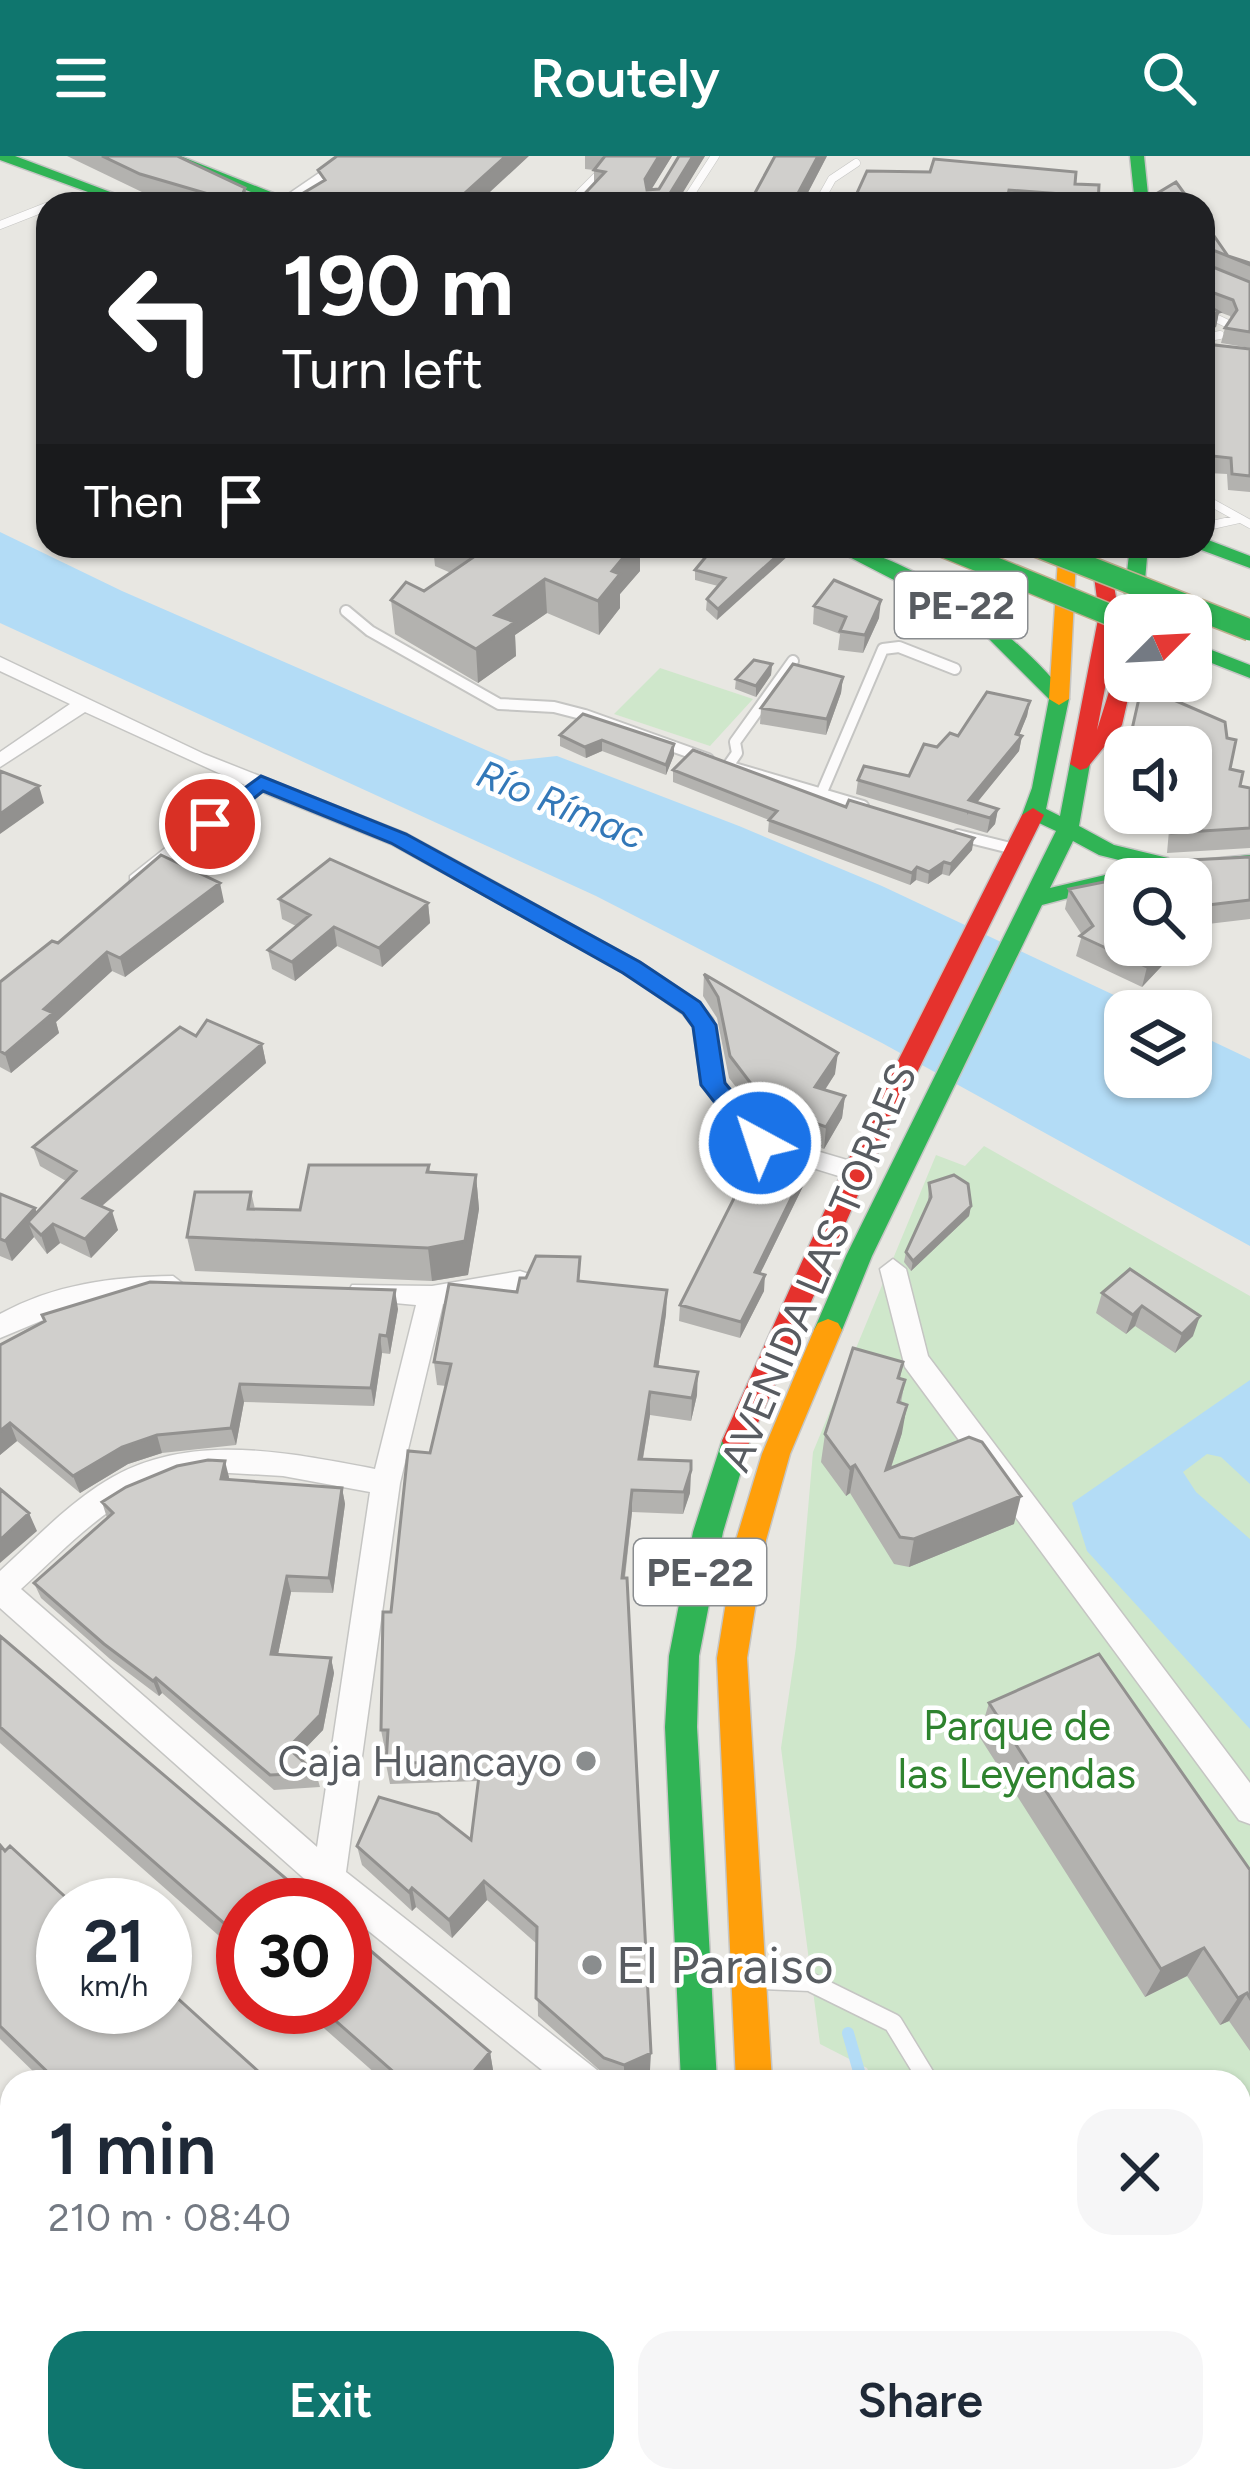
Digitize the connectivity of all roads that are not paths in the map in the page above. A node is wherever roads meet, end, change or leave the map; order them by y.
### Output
1 (1, 156) edge
2 (167, 156) edge
3 (354, 156) edge
4 (715, 156) edge
5 (1137, 156) edge
6 (1156, 156) edge
7 (856, 163) dead end
8 (598, 176) edge
9 (0, 189) edge
10 (102, 192) edge
11 (261, 192) edge
12 (305, 192) edge
13 (581, 192) edge
14 (692, 192) edge
15 (825, 192) edge
16 (1141, 192) edge
17 (1159, 192) edge
18 (36, 203) edge
19 (36, 211) edge
20 (0, 224) edge
21 (1215, 318) edge
22 (1226, 323) edge
23 (1220, 334) edge
24 (1215, 335) edge
25 (1215, 352) edge
26 (1226, 353) edge
27 (1215, 506) edge
28 (1245, 522) edge
29 (1215, 526) edge
30 (1215, 549) edge
31 (863, 558) edge
32 (904, 558) edge
33 (972, 558) edge
34 (1067, 558) edge
35 (1068, 558) edge
36 (1095, 558) edge
37 (1137, 558) edge
38 (868, 560) junction
39 (1250, 562) edge
40 (1132, 594) edge
41 (1104, 609) edge
42 (346, 611) dead end
43 (1250, 630) edge
44 (1212, 657) edge
45 (794, 661) edge
46 (0, 663) edge
47 (955, 669) dead end
48 (1250, 672) edge
49 (1059, 699) junction
50 (1117, 702) edge
51 (82, 705) junction
52 (1086, 755) junction
53 (0, 760) edge
54 (728, 766) junction
55 (261, 782) junction
56 (822, 792) junction
57 (879, 812) edge
58 (1036, 812) junction
59 (1068, 829) junction
60 (945, 834) edge
61 (1019, 850) junction
62 (1140, 858) edge
63 (1250, 862) edge
64 (1212, 865) edge
65 (1104, 881) edge
66 (122, 894) edge
67 (1031, 905) junction
68 (855, 1172) junction
69 (892, 1269) dead end
70 (520, 1281) edge
71 (192, 1285) edge
72 (323, 1290) edge
73 (432, 1296) junction
74 (0, 1327) edge
75 (386, 1483) junction
76 (0, 1589) edge
77 (1250, 1809) edge
78 (328, 1878) edge
79 (329, 1878) edge
80 (372, 1913) edge
81 (748, 1982) junction
82 (570, 2070) edge
83 (697, 2070) edge
84 (753, 2070) edge
85 (922, 2070) edge

1 - 10 main road
2 - 11 main road
3 - 12 street
4 - 14 lane
5 - 16 main road
6 - 17 main road
7 - 15 lane
8 - 13 lane
9 - 18 main road
19 - 20 lane
21 - 22 lane
23 - 24 lane
25 - 26 street
27 - 28 lane
28 - 29 lane
30 - 39 main road
31 - 38 main road, PE-22
32 - 38 main road
33 - 41 main road, bridge
34 - 43 main road, bridge
35 - 49 main road, AVENIDA LAS TORRES
36 - 52 main road, PE-22, bridge
37 - 40 main road
38 - 49 main road, PE-22
42 - 54 lane
44 - 48 main road
45 - 54 lane
46 - 51 street
47 - 56 lane
49 - 58 main road, AVENIDA LAS TORRES / PE-22
50 - 52 main road, AVENIDA LAS TORRES
51 - 53 street
51 - 55 street
52 - 59 main road, AVENIDA LAS TORRES / PE-22
54 - 56 lane
55 - 66 street
55 - 68 street
56 - 57 lane
58 - 59 main road
58 - 61 main road, AVENIDA LAS TORRES / PE-22
59 - 62 main road
59 - 67 main road, AVENIDA LAS TORRES / PE-22
60 - 61 lane
61 - 68 main road, AVENIDA LAS TORRES / PE-22
63 - 64 main road
65 - 67 main road
67 - 81 main road, AVENIDA LAS TORRES / PE-22
68 - 83 main road, AVENIDA LAS TORRES / PE-22
69 - 77 street
70 - 73 street
71 - 74 street
72 - 73 street
73 - 75 street
75 - 76 street
75 - 79 street
76 - 78 street
80 - 82 street
81 - 84 main road, AVENIDA LAS TORRES / PE-22
81 - 85 lane

